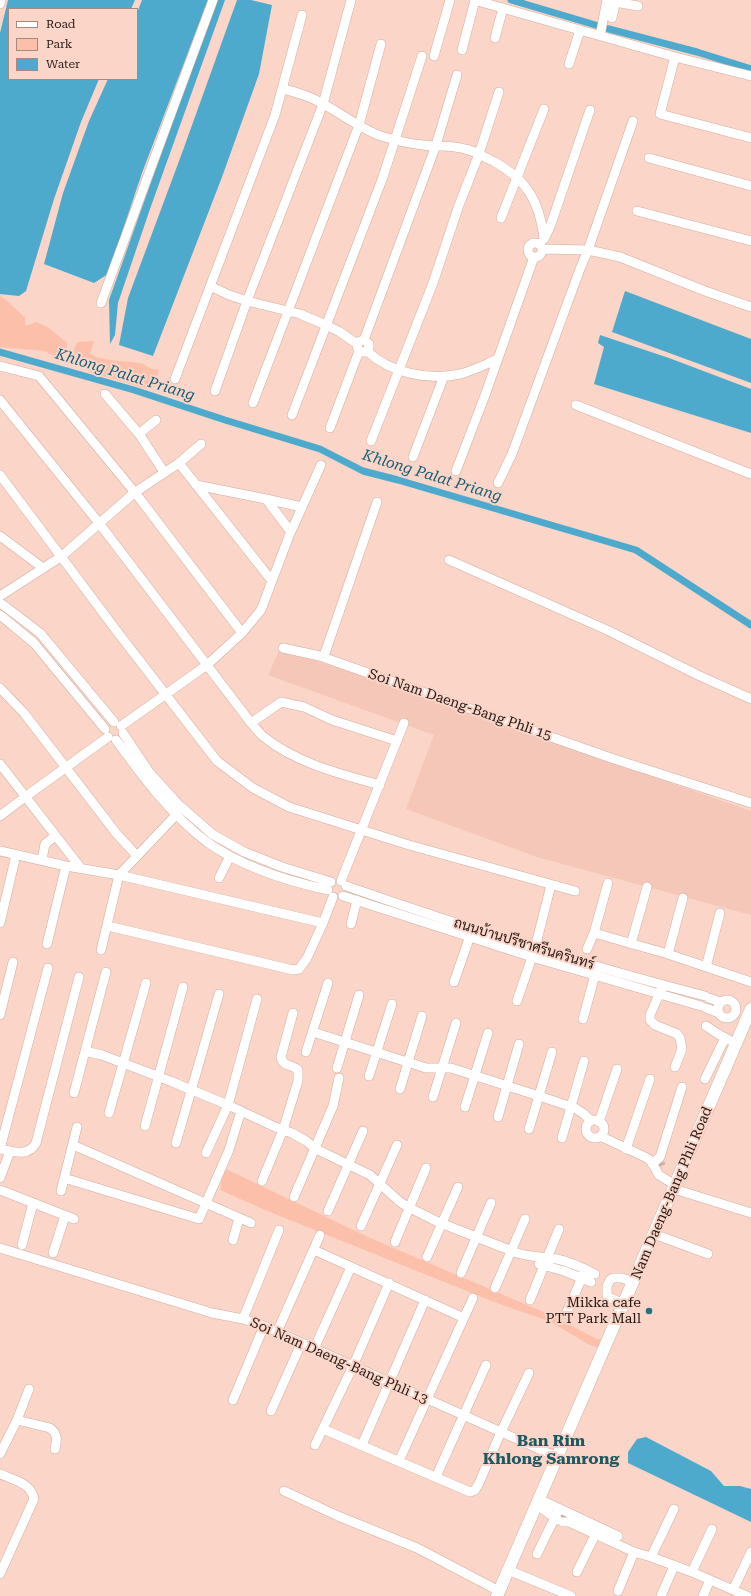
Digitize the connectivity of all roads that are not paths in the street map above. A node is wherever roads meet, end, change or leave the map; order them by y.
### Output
1 (1, 0) edge
2 (214, 0) edge
3 (351, 0) edge
4 (450, 0) edge
5 (475, 0) edge
6 (613, 1) edge
7 (0, 4) edge
8 (638, 6) dead end
9 (503, 8) junction
10 (302, 15) dead end
11 (612, 18) dead end
12 (580, 30) junction
13 (600, 36) junction
14 (495, 38) dead end
15 (381, 44) dead end
16 (462, 50) dead end
17 (422, 56) dead end
18 (434, 56) dead end
19 (675, 57) junction
20 (569, 64) dead end
21 (457, 75) dead end
22 (751, 76) edge
23 (283, 88) junction
24 (499, 92) dead end
25 (323, 104) junction
26 (544, 109) dead end
27 (590, 110) dead end
28 (633, 121) dead end
29 (359, 125) junction
30 (751, 138) edge
31 (396, 140) junction
32 (436, 145) junction
33 (479, 154) junction
34 (649, 158) dead end
35 (517, 177) junction
36 (751, 186) edge
37 (637, 211) dead end
38 (501, 218) dead end
39 (751, 241) edge
40 (542, 244) junction
41 (588, 250) junction
42 (534, 257) junction
43 (210, 286) junction
44 (247, 301) junction
45 (101, 303) dead end
46 (751, 307) edge
47 (288, 311) junction
48 (326, 324) junction
49 (362, 346) junction
50 (498, 359) junction
51 (0, 366) edge
52 (400, 370) junction
53 (444, 376) junction
54 (175, 380) dead end
55 (215, 391) dead end
56 (105, 394) dead end
57 (0, 400) edge
58 (253, 403) dead end
59 (576, 405) dead end
60 (292, 415) dead end
61 (156, 420) dead end
62 (330, 428) dead end
63 (139, 434) junction
64 (371, 441) dead end
65 (201, 444) dead end
66 (413, 457) dead end
67 (179, 463) junction
68 (321, 465) dead end
69 (164, 472) junction
70 (456, 472) dead end
71 (751, 474) edge
72 (0, 475) edge
73 (498, 483) dead end
74 (196, 485) junction
75 (134, 493) junction
76 (266, 499) junction
77 (377, 502) dead end
78 (302, 507) junction
79 (99, 523) junction
80 (291, 532) junction
81 (0, 536) edge
82 (62, 556) junction
83 (449, 560) dead end
84 (43, 568) junction
85 (272, 580) junction
86 (0, 601) edge
87 (0, 615) edge
88 (242, 633) junction
89 (283, 648) dead end
90 (324, 657) junction
91 (207, 665) junction
92 (0, 688) edge
93 (166, 693) junction
94 (751, 699) edge
95 (251, 723) junction
96 (404, 723) dead end
97 (114, 731) junction
98 (397, 741) junction
99 (0, 764) edge
100 (66, 768) junction
101 (380, 785) junction
102 (24, 797) junction
103 (751, 803) edge
104 (176, 815) junction
105 (0, 816) edge
106 (361, 830) junction
107 (55, 836) junction
108 (1, 850) edge
109 (16, 855) junction
110 (137, 856) junction
111 (230, 856) junction
112 (42, 860) junction
113 (66, 866) junction
114 (80, 867) junction
115 (119, 875) junction
116 (219, 878) dead end
117 (608, 883) dead end
118 (343, 884) junction
119 (551, 885) junction
120 (647, 887) dead end
121 (331, 890) junction
122 (575, 891) dead end
123 (343, 896) junction
124 (683, 898) dead end
125 (358, 900) junction
126 (720, 913) dead end
127 (0, 923) edge
128 (323, 923) junction
129 (351, 924) dead end
130 (108, 926) junction
131 (473, 928) junction
132 (594, 933) junction
133 (470, 938) junction
134 (47, 944) dead end
135 (631, 944) junction
136 (535, 948) junction
137 (587, 949) dead end
138 (101, 950) dead end
139 (668, 954) junction
140 (532, 957) junction
141 (14, 962) dead end
142 (706, 967) junction
143 (48, 968) dead end
144 (596, 971) junction
145 (106, 972) dead end
146 (79, 977) dead end
147 (146, 982) dead end
148 (454, 982) dead end
149 (751, 982) edge
150 (328, 983) dead end
151 (663, 985) junction
152 (182, 987) dead end
153 (219, 994) dead end
154 (359, 995) dead end
155 (659, 995) junction
156 (257, 999) dead end
157 (517, 1001) dead end
158 (720, 1002) junction
159 (392, 1004) dead end
160 (735, 1006) junction
161 (751, 1010) edge
162 (293, 1013) dead end
163 (719, 1013) junction
164 (0, 1015) edge
165 (422, 1016) dead end
166 (732, 1017) junction
167 (583, 1019) dead end
168 (745, 1022) junction
169 (456, 1023) dead end
170 (706, 1026) dead end
171 (313, 1032) junction
172 (488, 1033) dead end
173 (725, 1038) junction
174 (344, 1041) junction
175 (736, 1042) junction
176 (519, 1044) dead end
177 (85, 1051) junction
178 (378, 1051) junction
179 (306, 1052) dead end
180 (552, 1052) dead end
181 (584, 1061) dead end
182 (409, 1062) junction
183 (124, 1063) junction
184 (675, 1066) dead end
185 (442, 1067) junction
186 (337, 1068) dead end
187 (617, 1069) dead end
188 (158, 1076) junction
189 (369, 1076) dead end
190 (474, 1076) junction
191 (339, 1078) dead end
192 (650, 1079) dead end
193 (705, 1079) dead end
194 (506, 1086) junction
195 (682, 1087) dead end
196 (400, 1089) dead end
197 (192, 1090) junction
198 (74, 1093) dead end
199 (539, 1096) junction
200 (433, 1097) dead end
201 (228, 1105) junction
202 (571, 1106) junction
203 (465, 1107) dead end
204 (242, 1111) junction
205 (109, 1112) dead end
206 (498, 1117) dead end
207 (595, 1121) junction
208 (145, 1126) dead end
209 (77, 1127) dead end
210 (529, 1129) dead end
211 (283, 1130) junction
212 (363, 1131) dead end
213 (600, 1136) junction
214 (562, 1138) dead end
215 (176, 1143) dead end
216 (73, 1145) junction
217 (397, 1145) dead end
218 (316, 1149) junction
219 (626, 1149) junction
220 (10, 1151) junction
221 (206, 1153) dead end
222 (655, 1163) junction
223 (347, 1164) junction
224 (426, 1168) dead end
225 (0, 1178) edge
226 (64, 1178) junction
227 (262, 1181) dead end
228 (380, 1184) junction
229 (676, 1185) junction
230 (458, 1187) dead end
231 (0, 1190) edge
232 (61, 1191) dead end
233 (294, 1197) dead end
234 (33, 1203) junction
235 (206, 1203) junction
236 (491, 1203) dead end
237 (408, 1207) junction
238 (328, 1211) dead end
239 (751, 1214) edge
240 (239, 1218) junction
241 (524, 1219) dead end
242 (251, 1223) dead end
243 (442, 1223) junction
244 (361, 1226) dead end
245 (559, 1229) dead end
246 (279, 1230) dead end
247 (654, 1234) junction
248 (320, 1235) dead end
249 (476, 1236) junction
250 (232, 1240) dead end
251 (395, 1242) dead end
252 (22, 1245) dead end
253 (0, 1248) edge
254 (314, 1250) junction
255 (511, 1251) junction
256 (53, 1253) dead end
257 (708, 1254) dead end
258 (427, 1257) dead end
259 (546, 1262) junction
260 (351, 1267) junction
261 (586, 1269) junction
262 (461, 1273) dead end
263 (581, 1278) junction
264 (600, 1281) junction
265 (633, 1282) junction
266 (389, 1284) junction
267 (495, 1288) dead end
268 (473, 1298) dead end
269 (425, 1300) junction
270 (530, 1300) dead end
271 (624, 1304) junction
272 (566, 1314) dead end
273 (464, 1318) junction
274 (243, 1319) junction
275 (264, 1326) junction
276 (278, 1332) junction
277 (302, 1344) junction
278 (314, 1349) junction
279 (486, 1365) dead end
280 (353, 1366) junction
281 (529, 1373) dead end
282 (390, 1383) junction
283 (29, 1389) dead end
284 (427, 1399) junction
285 (233, 1400) dead end
286 (271, 1411) dead end
287 (464, 1415) junction
288 (17, 1420) junction
289 (324, 1429) junction
290 (501, 1432) junction
291 (315, 1445) dead end
292 (362, 1445) junction
293 (55, 1449) dead end
294 (0, 1454) edge
295 (557, 1457) junction
296 (399, 1461) junction
297 (0, 1474) edge
298 (436, 1477) junction
299 (284, 1491) dead end
300 (538, 1502) junction
301 (674, 1509) dead end
302 (560, 1518) junction
303 (712, 1529) dead end
304 (595, 1535) junction
305 (618, 1536) dead end
306 (634, 1552) junction
307 (751, 1552) edge
308 (537, 1554) dead end
309 (651, 1556) junction
310 (674, 1566) junction
311 (508, 1570) junction
312 (578, 1572) dead end
313 (692, 1572) junction
314 (0, 1574) edge
315 (710, 1580) junction
316 (733, 1590) junction
317 (618, 1591) dead end
318 (498, 1594) edge
319 (570, 1596) edge
320 (661, 1596) edge
321 (703, 1596) edge
322 (746, 1596) edge

1 - 7 street
2 - 45 street
3 - 25 street
4 - 18 street
5 - 9 street
5 - 16 street
6 - 8 street
6 - 11 street
6 - 13 street
9 - 12 street
9 - 14 street
10 - 23 street
12 - 13 street
12 - 20 street
13 - 19 street
15 - 29 street
17 - 31 street
19 - 22 street
19 - 30 street
21 - 32 street
23 - 25 street
23 - 43 street
24 - 33 street
25 - 29 street
25 - 44 street
26 - 35 street
27 - 40 street
28 - 41 street
29 - 31 street
29 - 47 street
31 - 32 street
31 - 48 street
32 - 33 street
32 - 49 street
33 - 35 street
33 - 52 street
34 - 36 street
35 - 38 street
35 - 40 street
37 - 39 street
40 - 41 street
40 - 42 street
40 - 42 street
41 - 46 street
41 - 73 street
42 - 50 street
43 - 44 street
43 - 54 street
44 - 47 street
44 - 55 street
47 - 48 street
47 - 58 street
48 - 49 street
48 - 60 street
49 - 52 street
49 - 62 street
50 - 53 street
50 - 70 street
51 - 75 street
52 - 53 street
52 - 64 street
53 - 66 street
56 - 63 street
57 - 79 street
59 - 71 street
61 - 63 street
63 - 69 street
65 - 67 street
67 - 69 street
67 - 74 street
68 - 78 street
69 - 75 street
72 - 82 street
74 - 76 street
74 - 85 street
75 - 79 street
75 - 88 street
76 - 78 street
76 - 80 street
77 - 90 street
78 - 80 street
79 - 82 street
79 - 91 street
80 - 85 street
81 - 84 street
82 - 84 street
82 - 93 street
83 - 94 street
84 - 86 street
85 - 88 street
86 - 97 street, ถนนบ้านปรีชาศรีนครินทร์
87 - 97 street, ถนนบ้านปรีชาศรีนครินทร์
88 - 91 street
89 - 90 street, Soi Nam Daeng-Bang Phli 15
90 - 103 street, Soi Nam Daeng-Bang Phli 15
91 - 93 street
91 - 95 street
92 - 100 street
93 - 97 street
93 - 106 street
95 - 98 street
95 - 101 street
96 - 98 street
97 - 100 street
97 - 104 street, ถนนบ้านปรีชาศรีนครินทร์
97 - 121 street, ถนนบ้านปรีชาศรีนครินทร์
98 - 101 street
99 - 102 street
100 - 102 street
100 - 110 street
101 - 106 street
102 - 105 street
102 - 107 street
104 - 110 street
104 - 111 street, ถนนบ้านปรีชาศรีนครินทร์
106 - 118 street
106 - 119 street
107 - 112 street
107 - 114 street
108 - 109 street
109 - 112 street
109 - 127 street
110 - 115 street
111 - 116 street
111 - 121 street, ถนนบ้านปรีชาศรีนครินทร์
112 - 113 street
113 - 114 street
113 - 134 street
114 - 115 street
115 - 128 street
115 - 130 street
117 - 132 street
118 - 121 street, ถนนบ้านปรีชาศรีนครินทร์
118 - 123 street
118 - 131 street, ถนนบ้านปรีชาศรีนครินทร์
119 - 122 street
119 - 136 street
120 - 135 street
121 - 123 street, ถนนบ้านปรีชาศรีนครินทร์
121 - 128 street
123 - 125 street, ถนนบ้านปรีชาศรีนครินทร์
124 - 139 street
125 - 129 street
125 - 133 street, ถนนบ้านปรีชาศรีนครินทร์
126 - 142 street
128 - 130 street
130 - 138 street
131 - 133 street
131 - 136 street, ถนนบ้านปรีชาศรีนครินทร์
132 - 135 street
132 - 137 street
133 - 140 street, ถนนบ้านปรีชาศรีนครินทร์
133 - 148 street
135 - 139 street
136 - 140 street
136 - 144 street, ถนนบ้านปรีชาศรีนครินทร์
139 - 142 street
140 - 144 street, ถนนบ้านปรีชาศรีนครินทร์
140 - 157 street
141 - 164 street
142 - 149 street
143 - 220 street
144 - 151 street, ถนนบ้านปรีชาศรีนครินทร์
144 - 155 street, ถนนบ้านปรีชาศรีนครินทร์
144 - 167 street
145 - 177 street
146 - 220 street
147 - 183 street
150 - 171 street
151 - 155 street
151 - 158 street, ถนนบ้านปรีชาศรีนครินทร์
152 - 188 street
153 - 197 street
154 - 174 street
155 - 163 street, ถนนบ้านปรีชาศรีนครินทร์
155 - 184 street
156 - 201 street
158 - 160 street
158 - 163 street
159 - 178 street
160 - 161 street
160 - 166 street
161 - 168 main road, Nam Daeng-Bang Phli Road
162 - 211 street
163 - 166 street
165 - 182 street
166 - 168 street
168 - 175 main road, Nam Daeng-Bang Phli Road
169 - 185 street
170 - 173 street
171 - 174 street
171 - 179 street
172 - 190 street
173 - 175 street
173 - 193 street
174 - 178 street
174 - 186 street
175 - 229 main road, Nam Daeng-Bang Phli Road
176 - 194 street
177 - 183 street
177 - 198 street
178 - 182 street
178 - 189 street
180 - 199 street
181 - 202 street
182 - 185 street
182 - 196 street
183 - 188 street
183 - 205 street
185 - 190 street
185 - 200 street
187 - 207 street
188 - 197 street
188 - 208 street
190 - 194 street
190 - 203 street
191 - 218 street
192 - 219 street
194 - 199 street
194 - 206 street
195 - 222 street
197 - 201 street
197 - 215 street
199 - 202 street
199 - 210 street
201 - 204 street
201 - 221 street
202 - 207 street
202 - 214 street
204 - 211 street
204 - 235 street
207 - 213 street
207 - 213 street
209 - 216 street
211 - 218 street
211 - 227 street
212 - 223 street
213 - 219 street
216 - 226 street
216 - 235 street
217 - 228 street
218 - 223 street
218 - 233 street
219 - 222 street
220 - 225 street
222 - 229 street
223 - 228 street
223 - 238 street
224 - 237 street
226 - 232 street
226 - 235 street
228 - 237 street
228 - 244 street
229 - 239 street
229 - 247 main road, Nam Daeng-Bang Phli Road
230 - 243 street
231 - 234 street
234 - 252 street
234 - 256 street
235 - 240 street
236 - 249 street
237 - 243 street
237 - 251 street
240 - 242 street
240 - 250 street
241 - 255 street
243 - 249 street
243 - 258 street
245 - 259 street
246 - 274 street
247 - 257 street
247 - 265 main road, Nam Daeng-Bang Phli Road
248 - 254 street
249 - 255 street
249 - 262 street
253 - 274 street, Soi Nam Daeng-Bang Phli 13
254 - 260 street
254 - 276 street
255 - 259 street
255 - 267 street
259 - 261 street
259 - 263 street
259 - 270 street
260 - 266 street
260 - 278 street
261 - 263 street
261 - 264 street
263 - 264 street
263 - 272 street
264 - 265 street
264 - 271 street
265 - 271 main road, Nam Daeng-Bang Phli Road
266 - 269 street
266 - 280 street
268 - 273 street
269 - 273 street
269 - 282 street
271 - 295 main road, Nam Daeng-Bang Phli Road
273 - 284 street
274 - 275 street, Soi Nam Daeng-Bang Phli 13
275 - 276 street, Soi Nam Daeng-Bang Phli 13
275 - 285 street
276 - 277 street, Soi Nam Daeng-Bang Phli 13
277 - 278 street, Soi Nam Daeng-Bang Phli 13
277 - 286 street
278 - 280 street, Soi Nam Daeng-Bang Phli 13
279 - 287 street
280 - 282 street, Soi Nam Daeng-Bang Phli 13
280 - 289 street
281 - 290 street
282 - 284 street, Soi Nam Daeng-Bang Phli 13
282 - 292 street
283 - 288 street
284 - 287 street, Soi Nam Daeng-Bang Phli 13
284 - 296 street
287 - 290 street, Soi Nam Daeng-Bang Phli 13
287 - 298 street
288 - 293 street
288 - 294 street
289 - 291 street
289 - 292 street
290 - 295 street, Soi Nam Daeng-Bang Phli 13
290 - 298 street
292 - 296 street
295 - 300 main road, Nam Daeng-Bang Phli Road
296 - 298 street
297 - 314 street
299 - 318 street
300 - 302 street
300 - 305 street
300 - 311 main road, Nam Daeng-Bang Phli Road
301 - 309 street
302 - 304 street
302 - 308 street
303 - 313 street
304 - 306 street
304 - 312 street
306 - 309 street
306 - 317 street
307 - 316 street
309 - 310 street
310 - 313 street
310 - 320 street
311 - 318 main road, Nam Daeng-Bang Phli Road
311 - 319 street
313 - 315 street
315 - 316 street
315 - 321 street
316 - 322 street

